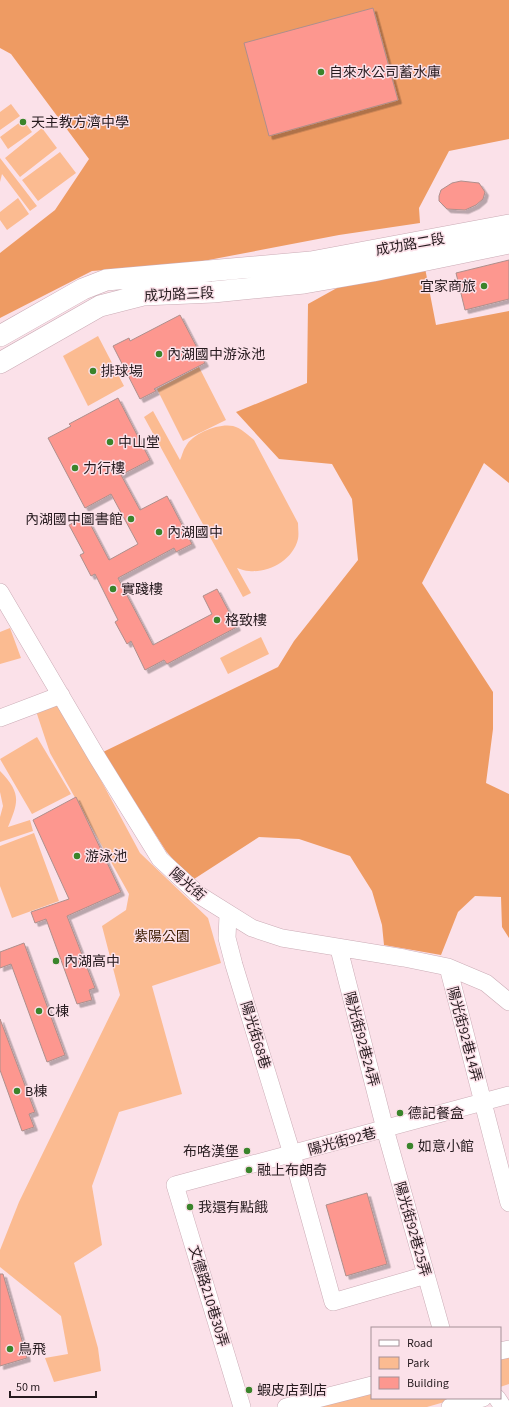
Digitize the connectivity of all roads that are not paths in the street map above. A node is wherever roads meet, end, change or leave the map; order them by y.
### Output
1 (509, 226) edge
2 (509, 243) edge
3 (311, 262) joint
4 (373, 271) joint
5 (0, 336) edge
6 (0, 363) edge
7 (0, 592) edge
8 (61, 695) junction
9 (0, 718) edge
10 (228, 915) junction
11 (339, 949) junction
12 (448, 967) junction
13 (509, 1002) edge
14 (509, 1095) edge
15 (482, 1101) junction
16 (385, 1129) junction
17 (292, 1154) junction
18 (175, 1185) joint
19 (509, 1203) edge
20 (426, 1275) junction
21 (441, 1327) edge
22 (371, 1385) edge
23 (478, 1399) edge
24 (458, 1403) edge
25 (242, 1407) edge
26 (286, 1407) edge

1 - 3 main road, 成功路二段
2 - 4 main road, 成功路二段
3 - 5 main road, 成功路三段
4 - 6 main road, 成功路三段
7 - 8 street, 陽光街
8 - 9 street
8 - 10 street, 陽光街
10 - 11 street, 陽光街
10 - 17 street, 陽光街68巷
11 - 12 street, 陽光街
11 - 16 street, 陽光街92巷24弄
12 - 13 street, 陽光街
12 - 15 street, 陽光街92巷14弄
14 - 15 street, 陽光街92巷
15 - 16 street, 陽光街92巷
15 - 19 street, 陽光街92巷14弄
16 - 17 street, 陽光街92巷
16 - 20 street, 陽光街92巷25弄
17 - 18 street, 陽光街92巷
17 - 20 street, 陽光街68巷
18 - 25 street, 文德路210巷30弄
20 - 21 street, 陽光街92巷25弄
22 - 26 street
23 - 24 street

